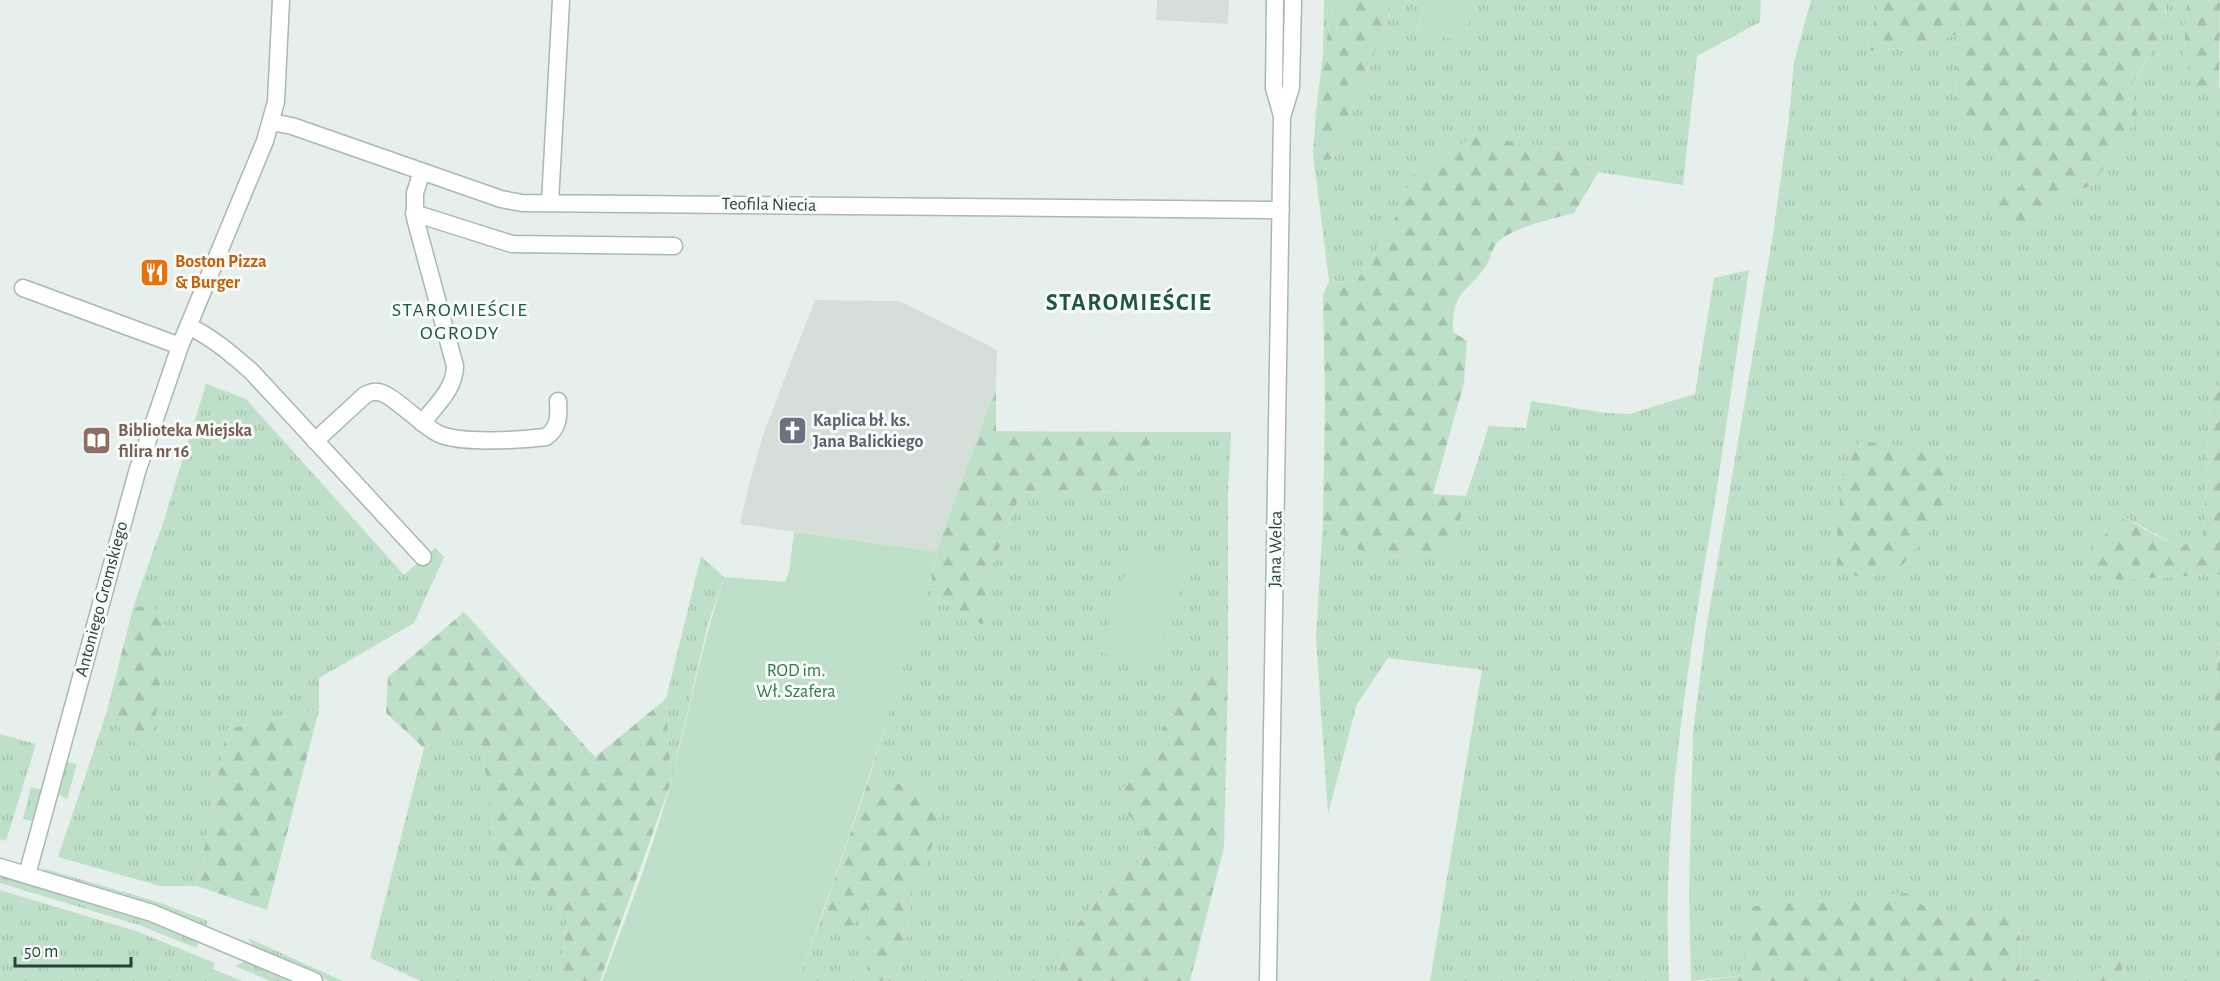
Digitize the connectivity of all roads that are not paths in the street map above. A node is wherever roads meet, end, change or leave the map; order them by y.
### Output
1 (281, 0) edge
2 (561, 0) edge
3 (1275, 0) edge
4 (1293, 0) edge
5 (1282, 117) junction
6 (270, 122) junction
7 (422, 171) junction
8 (550, 203) junction
9 (1281, 210) junction
10 (414, 213) junction
11 (674, 246) dead end
12 (23, 288) dead end
13 (188, 326) junction
14 (180, 346) junction
15 (558, 401) dead end
16 (422, 423) junction
17 (315, 441) junction
18 (423, 557) dead end
19 (0, 867) edge
20 (27, 875) junction
21 (314, 981) edge
22 (1268, 981) edge

1 - 6 street, Antoniego Gromskiego
2 - 8 street
3 - 5 street, Jana Welca
4 - 5 street, Jana Welca
5 - 9 street, Jana Welca
6 - 7 street, Teofila Niecia
6 - 13 street, Antoniego Gromskiego
7 - 8 street, Teofila Niecia
7 - 10 street
8 - 9 street, Teofila Niecia
9 - 22 street, Jana Welca
10 - 11 street
10 - 16 street
12 - 14 street
13 - 14 street, Antoniego Gromskiego
13 - 17 street
14 - 20 street, Antoniego Gromskiego
15 - 16 street
16 - 17 street
17 - 18 street
19 - 20 street
20 - 21 street

